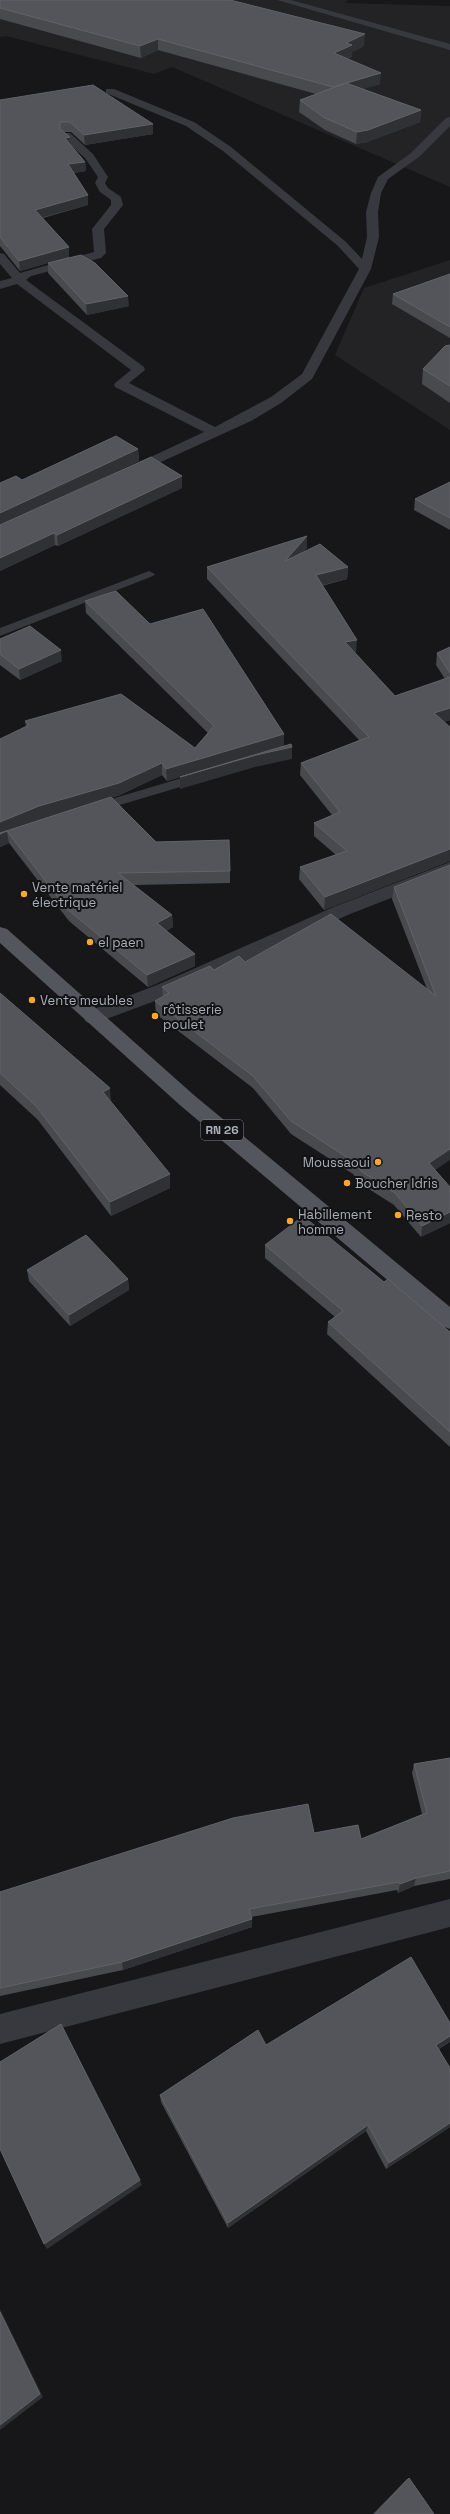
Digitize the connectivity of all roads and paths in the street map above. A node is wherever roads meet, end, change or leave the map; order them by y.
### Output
1 (281, 0) edge
2 (450, 47) edge
3 (110, 91) dead end
4 (450, 120) edge
5 (66, 135) edge
6 (0, 256) edge
7 (365, 269) junction
8 (19, 280) junction
9 (0, 285) edge
10 (216, 433) junction
11 (118, 478) edge
12 (149, 574) dead end
13 (0, 632) edge
14 (212, 774) edge
15 (84, 812) edge
16 (450, 868) edge
17 (0, 933) edge
18 (93, 1017) junction
19 (450, 1320) edge
20 (450, 1913) edge
21 (0, 2029) edge

1 - 2 street
3 - 7 street
4 - 7 street
5 - 8 street
6 - 8 street
7 - 10 street
8 - 9 street
8 - 10 street
10 - 11 street
12 - 13 lane
14 - 15 lane
16 - 18 street
17 - 18 main road, RN 26
18 - 19 main road, RN 26
20 - 21 street

